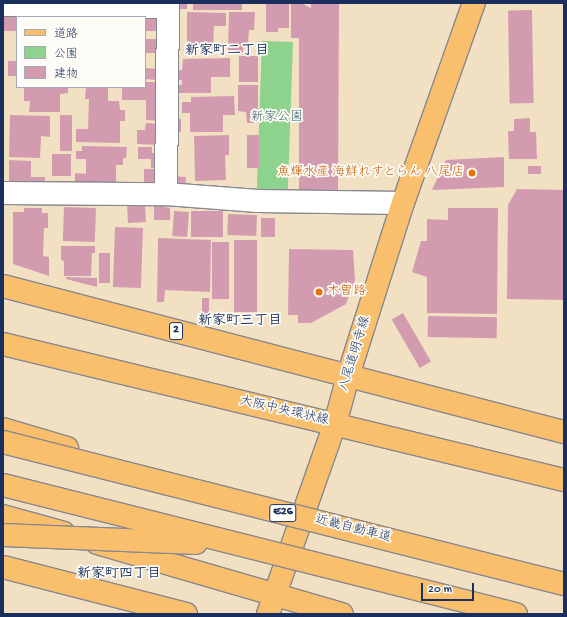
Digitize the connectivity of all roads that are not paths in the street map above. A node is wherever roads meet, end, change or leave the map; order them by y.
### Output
1 (474, 3) edge
2 (168, 5) edge
3 (3, 6) edge
4 (3, 193) edge
5 (166, 194) junction
6 (403, 203) junction
7 (3, 286) edge
8 (3, 334) edge
9 (3, 344) edge
10 (50, 356) junction
11 (348, 376) junction
12 (335, 424) junction
13 (3, 429) edge
14 (564, 432) edge
15 (3, 442) edge
16 (527, 471) junction
17 (564, 476) edge
18 (564, 480) edge
19 (3, 485) edge
20 (216, 496) junction
21 (3, 516) edge
22 (3, 535) edge
23 (241, 545) junction
24 (3, 567) edge
25 (564, 584) edge
26 (275, 594) junction
27 (186, 614) edge
28 (268, 614) edge
29 (342, 614) edge
30 (516, 614) edge

1 - 6 main road, 八尾道明寺線
2 - 3 street
2 - 5 street
4 - 5 street
5 - 6 street
6 - 11 main road, 八尾道明寺線
7 - 11 main road, 2
8 - 10 main road
9 - 10 main road, 大阪中央環状線
10 - 12 main road, 大阪中央環状線
11 - 12 main road, 八尾道明寺線
11 - 14 main road, 2
12 - 16 main road, 大阪中央環状線
12 - 26 main road, 八尾道明寺線
13 - 20 main road, bridge
15 - 20 main road, 近畿自動車道 / E26, bridge
16 - 17 main road
16 - 18 main road, 大阪中央環状線
19 - 23 main road, bridge
20 - 25 main road, 近畿自動車道 / E26, bridge
21 - 26 main road
22 - 23 main road, bridge
23 - 30 main road, bridge
24 - 27 main road
26 - 28 main road, 八尾道明寺線
26 - 29 main road

